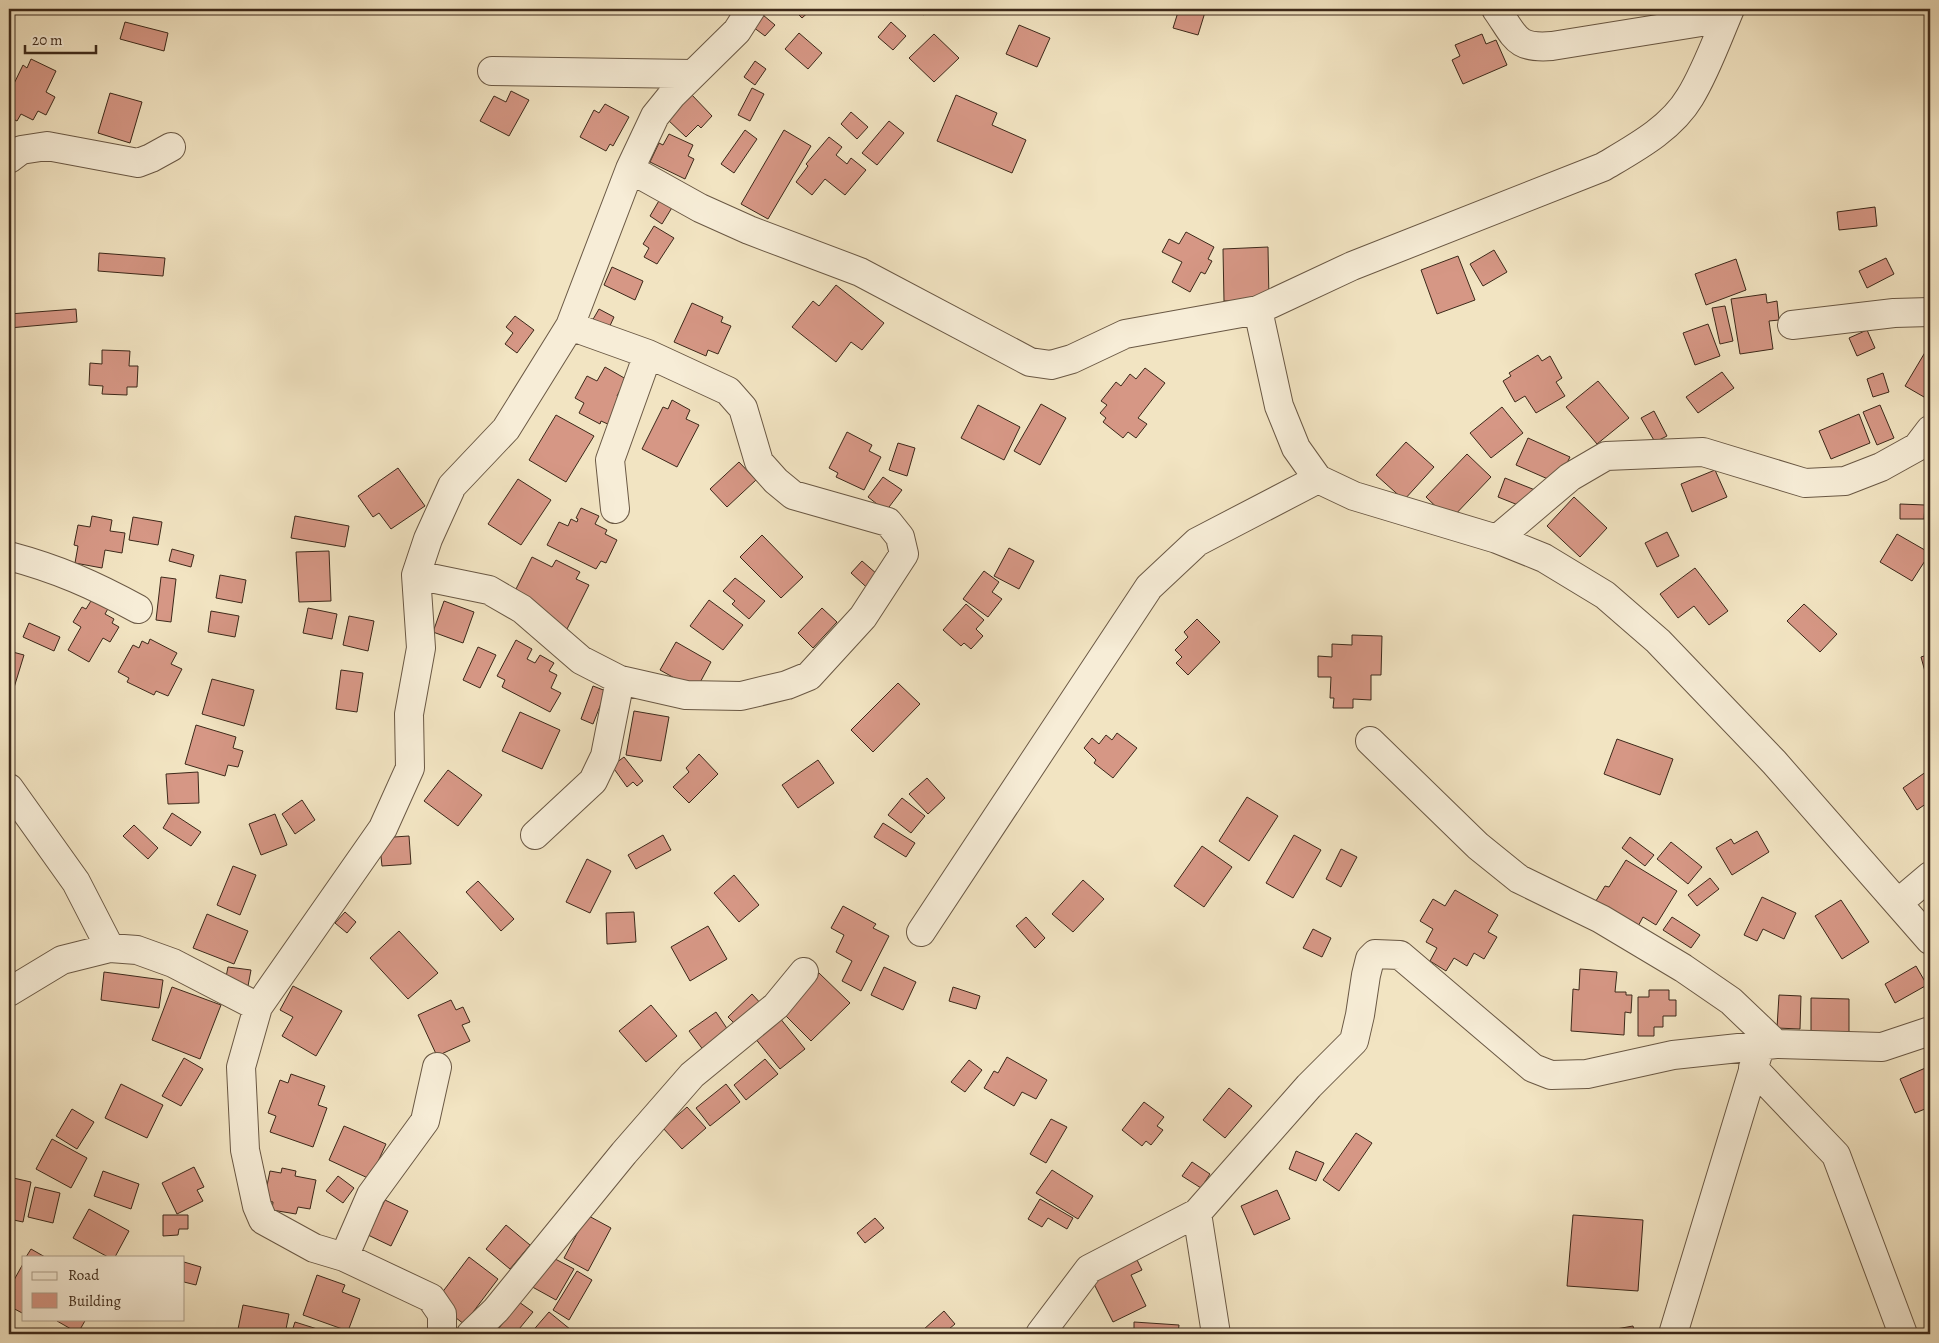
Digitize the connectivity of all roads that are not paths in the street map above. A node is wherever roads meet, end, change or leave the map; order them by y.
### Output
1 (750, 9) edge
2 (1496, 9) edge
3 (1728, 13) edge
4 (492, 71) dead end
5 (692, 74) junction
6 (171, 147) dead end
7 (9, 159) edge
8 (630, 169) junction
9 (1258, 310) junction
10 (1930, 312) edge
11 (1792, 325) dead end
12 (570, 326) junction
13 (648, 354) junction
14 (1930, 430) edge
15 (1318, 479) junction
16 (615, 509) dead end
17 (1498, 539) junction
18 (9, 556) edge
19 (416, 575) junction
20 (138, 609) dead end
21 (620, 680) junction
22 (1370, 741) dead end
23 (9, 788) edge
24 (535, 835) dead end
25 (1930, 876) edge
26 (1898, 903) junction
27 (921, 932) dead end
28 (1930, 940) edge
29 (110, 948) junction
30 (804, 972) dead end
31 (9, 992) edge
32 (258, 1007) junction
33 (1930, 1031) edge
34 (1763, 1053) junction
35 (437, 1067) dead end
36 (1197, 1213) junction
37 (344, 1257) junction
38 (442, 1334) edge
39 (471, 1334) edge
40 (1040, 1334) edge
41 (1216, 1334) edge
42 (1673, 1334) edge
43 (1903, 1334) edge

1 - 5 street
2 - 3 street
3 - 9 street
4 - 5 street
5 - 8 street
6 - 7 street
8 - 9 street
8 - 12 street
9 - 15 street
10 - 11 street
12 - 13 street
12 - 19 street
13 - 16 street
13 - 21 street
14 - 17 street
15 - 17 street
15 - 27 street
17 - 26 street
18 - 20 street
19 - 21 street
19 - 32 street
21 - 24 street
22 - 34 street
23 - 29 street
25 - 26 street
26 - 28 street
29 - 31 street
29 - 32 street
30 - 39 street
32 - 37 street
33 - 34 street
34 - 36 street
34 - 42 street
34 - 43 street
35 - 37 street
36 - 40 street
36 - 41 street
37 - 38 street

